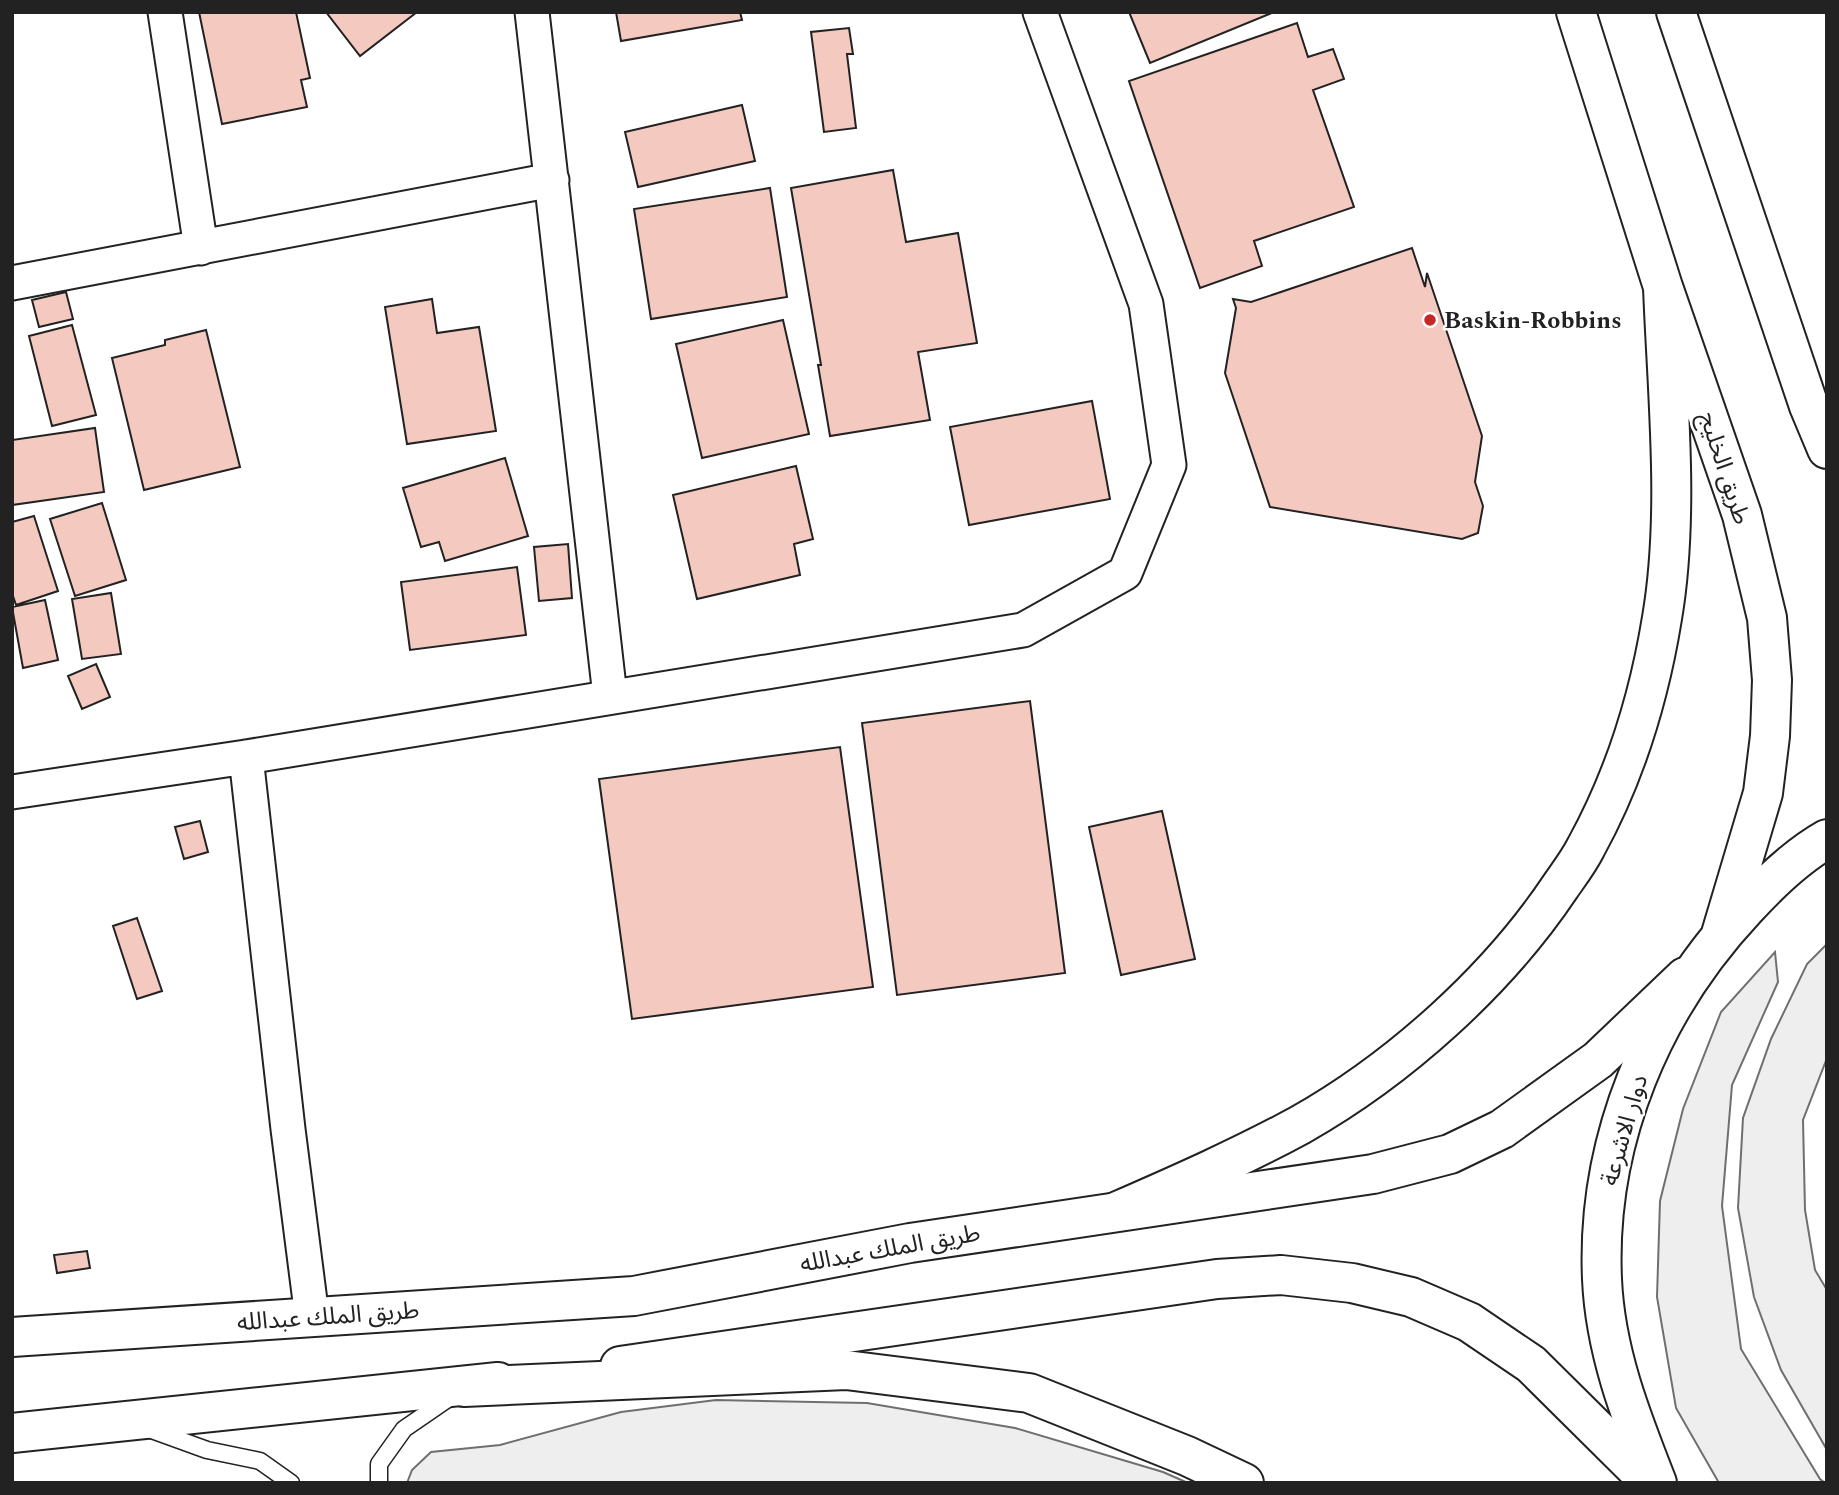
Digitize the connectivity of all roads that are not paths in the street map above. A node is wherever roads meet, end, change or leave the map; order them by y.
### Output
1 (165, 12) edge
2 (532, 12) edge
3 (1040, 12) edge
4 (1576, 12) edge
5 (1676, 12) edge
6 (552, 180) junction
7 (201, 248) junction
8 (12, 284) edge
9 (1663, 287) junction
10 (1818, 404) edge
11 (1827, 449) edge
12 (610, 696) junction
13 (246, 757) junction
14 (12, 792) edge
15 (1827, 839) edge
16 (1710, 949) junction
17 (1118, 1211) junction
18 (312, 1317) junction
19 (12, 1337) edge
20 (464, 1387) junction
21 (127, 1421) junction
22 (12, 1433) edge
23 (291, 1483) edge
24 (379, 1483) edge
25 (1244, 1483) edge
26 (1651, 1483) edge
27 (1657, 1483) edge

1 - 7 street
2 - 6 street
3 - 12 street
4 - 9 main road, طريق الخليج
5 - 10 main road
6 - 7 street
6 - 12 street
7 - 8 street
9 - 16 main road, طريق الخليج
9 - 17 main road
10 - 11 main road
12 - 13 street
13 - 14 street
13 - 18 street
15 - 16 main road, دوار الاشرعة
16 - 17 main road, طريق الملك عبدالله
16 - 27 main road, دوار الاشرعة
17 - 18 main road, طريق الملك عبدالله
18 - 19 main road, طريق الملك عبدالله
20 - 21 main road
20 - 24 lane
20 - 25 main road
20 - 26 main road
21 - 22 main road
21 - 23 lane

